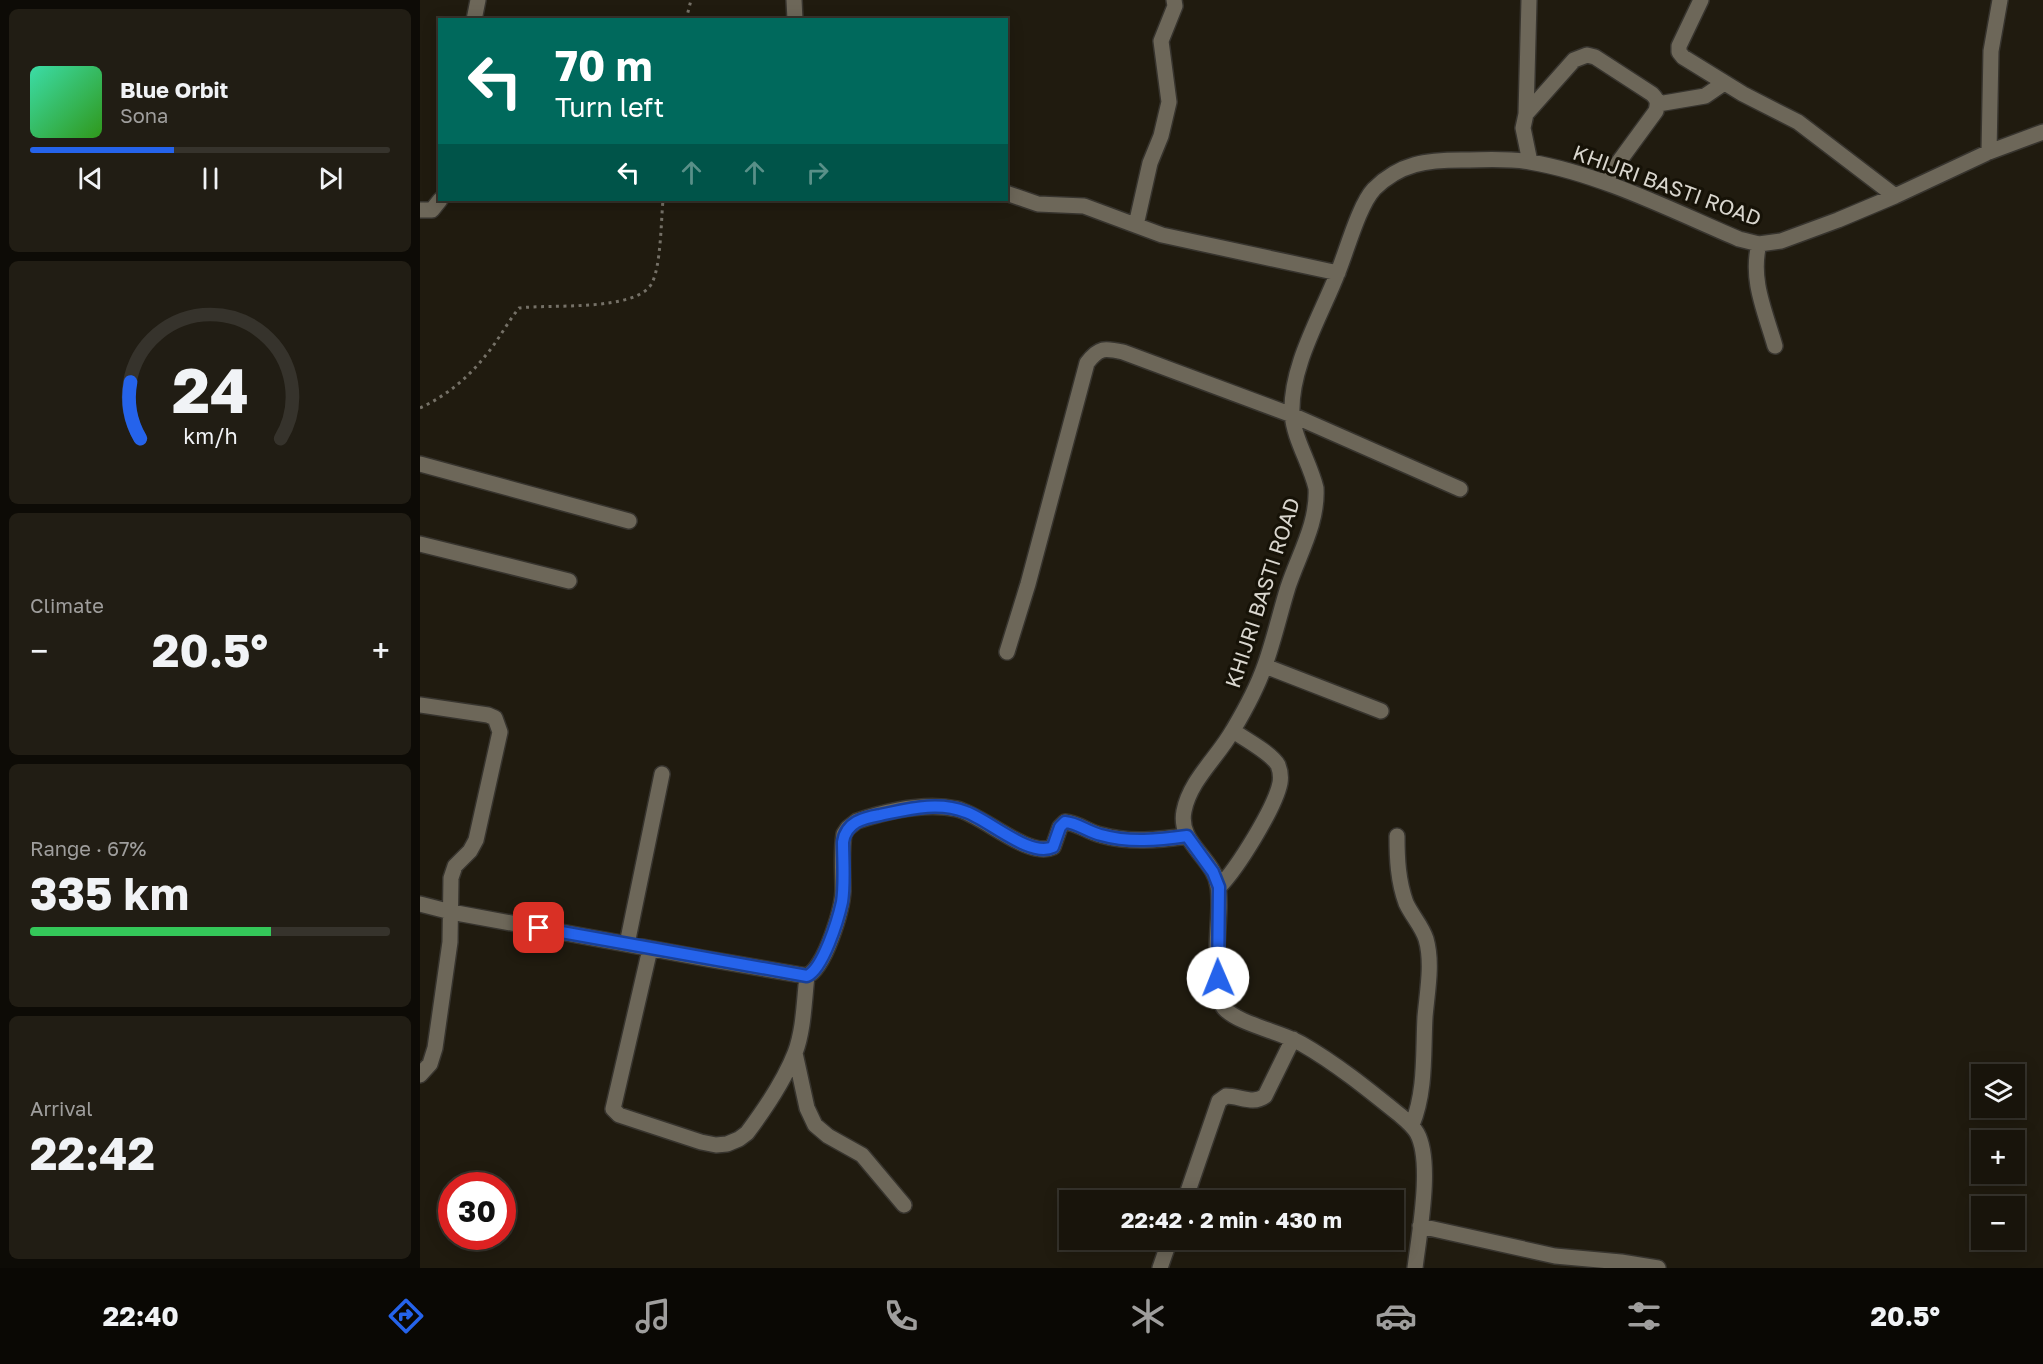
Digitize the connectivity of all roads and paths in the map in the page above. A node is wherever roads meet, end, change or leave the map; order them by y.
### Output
1 (478, 0) edge
2 (691, 0) edge
3 (794, 0) edge
4 (1174, 0) edge
5 (1529, 0) edge
6 (1701, 0) edge
7 (2000, 0) edge
8 (474, 18) edge
9 (686, 18) edge
10 (795, 18) edge
11 (1724, 83) junction
12 (1658, 104) junction
13 (1526, 114) junction
14 (2043, 132) edge
15 (1989, 152) junction
16 (1530, 162) junction
17 (1604, 183) junction
18 (1008, 194) edge
19 (1895, 196) junction
20 (439, 201) edge
21 (663, 201) edge
22 (420, 210) edge
23 (1136, 225) junction
24 (1759, 244) junction
25 (1338, 273) junction
26 (1775, 346) dead end
27 (420, 408) edge
28 (1292, 415) junction
29 (420, 464) edge
30 (1460, 489) dead end
31 (629, 521) dead end
32 (420, 544) edge
33 (569, 581) dead end
34 (1007, 652) dead end
35 (1265, 666) junction
36 (420, 705) edge
37 (1381, 711) dead end
38 (1233, 731) junction
39 (662, 774) dead end
40 (1187, 836) junction
41 (1397, 836) dead end
42 (1219, 887) junction
43 (420, 904) edge
44 (452, 912) junction
45 (627, 944) junction
46 (650, 949) junction
47 (807, 976) junction
48 (1293, 1039) junction
49 (795, 1053) junction
50 (420, 1074) edge
51 (1412, 1125) junction
52 (1188, 1190) edge
53 (904, 1205) dead end
54 (1420, 1226) junction
55 (1166, 1250) edge
56 (1590, 1264) edge
57 (1160, 1268) edge
58 (1415, 1268) edge
59 (1658, 1268) edge

1 - 8 street
2 - 9 path
3 - 10 street
4 - 23 street
5 - 13 street
6 - 11 street
7 - 15 street
11 - 12 street
11 - 19 street
12 - 13 street
12 - 17 street
13 - 16 street
14 - 15 street, KHIJRI BASTI ROAD
15 - 19 street, KHIJRI BASTI ROAD
16 - 17 street, KHIJRI BASTI ROAD
16 - 25 street, KHIJRI BASTI ROAD
17 - 24 street, KHIJRI BASTI ROAD
18 - 23 street
19 - 24 street, KHIJRI BASTI ROAD
20 - 22 street
21 - 27 path
23 - 25 street
24 - 26 street
25 - 28 street, KHIJRI BASTI ROAD
28 - 30 street
28 - 34 street
28 - 35 street, KHIJRI BASTI ROAD
29 - 31 street
32 - 33 street
35 - 37 street
35 - 38 street, KHIJRI BASTI ROAD
36 - 44 street
38 - 40 street, KHIJRI BASTI ROAD
38 - 42 street
39 - 45 street
40 - 42 street
40 - 47 street
41 - 51 street
42 - 48 street
43 - 44 street
44 - 45 street
44 - 50 street
45 - 46 street
46 - 47 street
46 - 49 street
47 - 49 street
48 - 51 street
48 - 52 street
49 - 53 street
51 - 54 street
54 - 56 street
54 - 58 street
55 - 57 street
56 - 59 street

